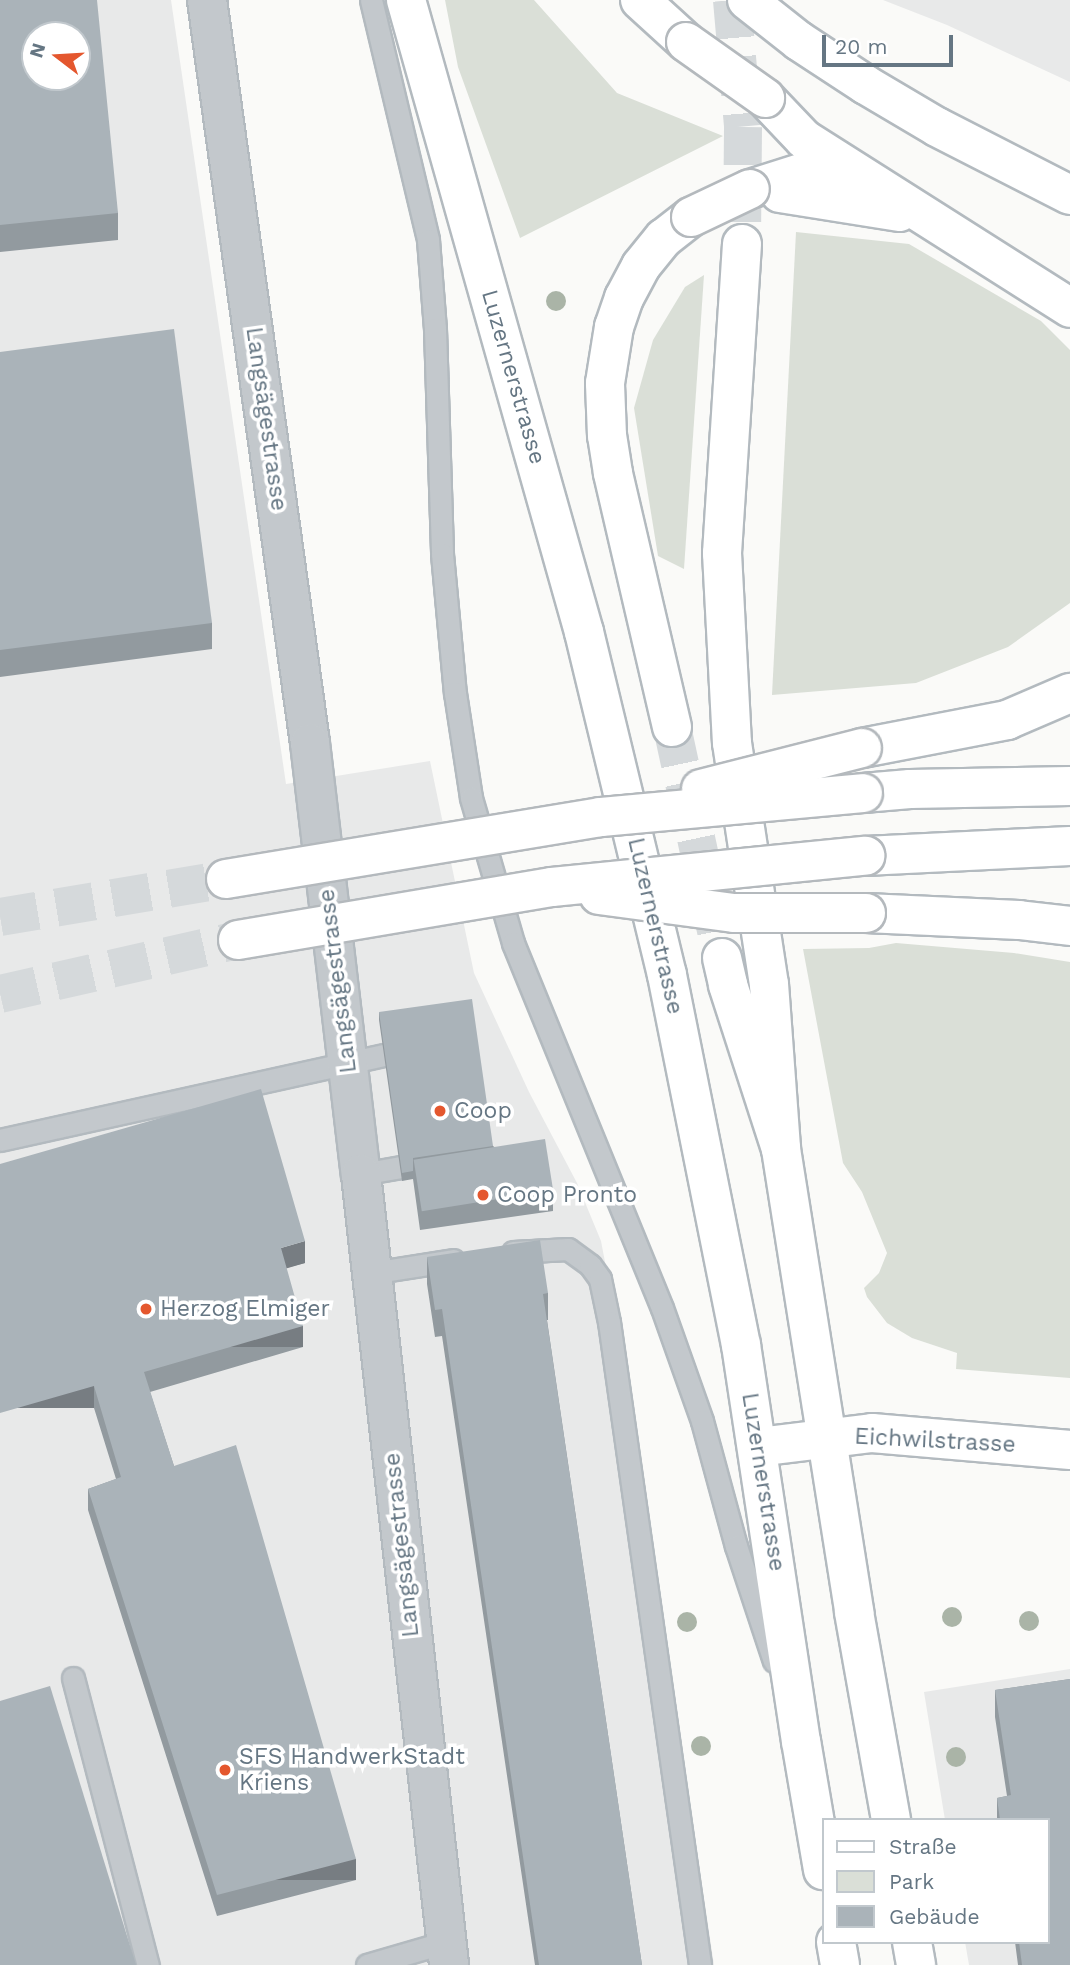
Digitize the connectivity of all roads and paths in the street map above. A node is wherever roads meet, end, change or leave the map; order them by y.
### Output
1 (207, 0) edge
2 (371, 0) edge
3 (406, 0) edge
4 (640, 0) edge
5 (747, 0) edge
6 (806, 157) junction
7 (1070, 195) edge
8 (938, 210) junction
9 (742, 244) tunnel mouth
10 (1070, 277) edge
11 (1070, 308) edge
12 (1070, 693) edge
13 (672, 727) tunnel mouth
14 (1070, 786) edge
15 (601, 817) junction
16 (1070, 846) edge
17 (226, 878) tunnel mouth
18 (552, 887) junction
19 (1070, 926) edge
20 (238, 940) tunnel mouth
21 (722, 957) tunnel mouth
22 (384, 1055) edge
23 (347, 1063) junction
24 (0, 1140) edge
25 (781, 1149) junction
26 (400, 1167) edge
27 (361, 1174) junction
28 (494, 1254) edge
29 (468, 1258) edge
30 (371, 1273) junction
31 (826, 1437) junction
32 (758, 1447) junction
33 (1070, 1450) edge
34 (73, 1678) dead end
35 (800, 1741) junction
36 (891, 1818) edge
37 (822, 1864) edge
38 (836, 1944) edge
39 (912, 1944) edge
40 (447, 1954) edge
41 (148, 1965) edge
42 (368, 1965) edge
43 (700, 1965) edge
44 (840, 1965) edge
45 (916, 1965) edge

1 - 23 street, Langsägestrasse
2 - 35 lane
3 - 32 main road, Luzernerstrasse
4 - 6 main road, bridge
5 - 7 main road
6 - 8 main road
6 - 8 main road
6 - 8 main road
6 - 13 main road, bridge
8 - 10 main road
8 - 11 main road
9 - 25 main road
12 - 15 main road, bridge
14 - 15 main road, bridge
15 - 17 main road, bridge
16 - 18 main road, bridge
18 - 19 main road, bridge
18 - 20 main road, bridge
21 - 25 main road
22 - 23 lane
23 - 24 lane
23 - 27 street, Langsägestrasse
25 - 31 main road
26 - 27 lane
27 - 30 street, Langsägestrasse
28 - 43 lane
29 - 30 lane
30 - 40 street, Langsägestrasse
31 - 32 main road, Eichwilstrasse
31 - 33 main road, Eichwilstrasse
31 - 36 main road
32 - 35 main road, Luzernerstrasse
34 - 41 lane
35 - 37 main road, Luzernerstrasse
38 - 44 main road
39 - 45 main road
40 - 42 lane

